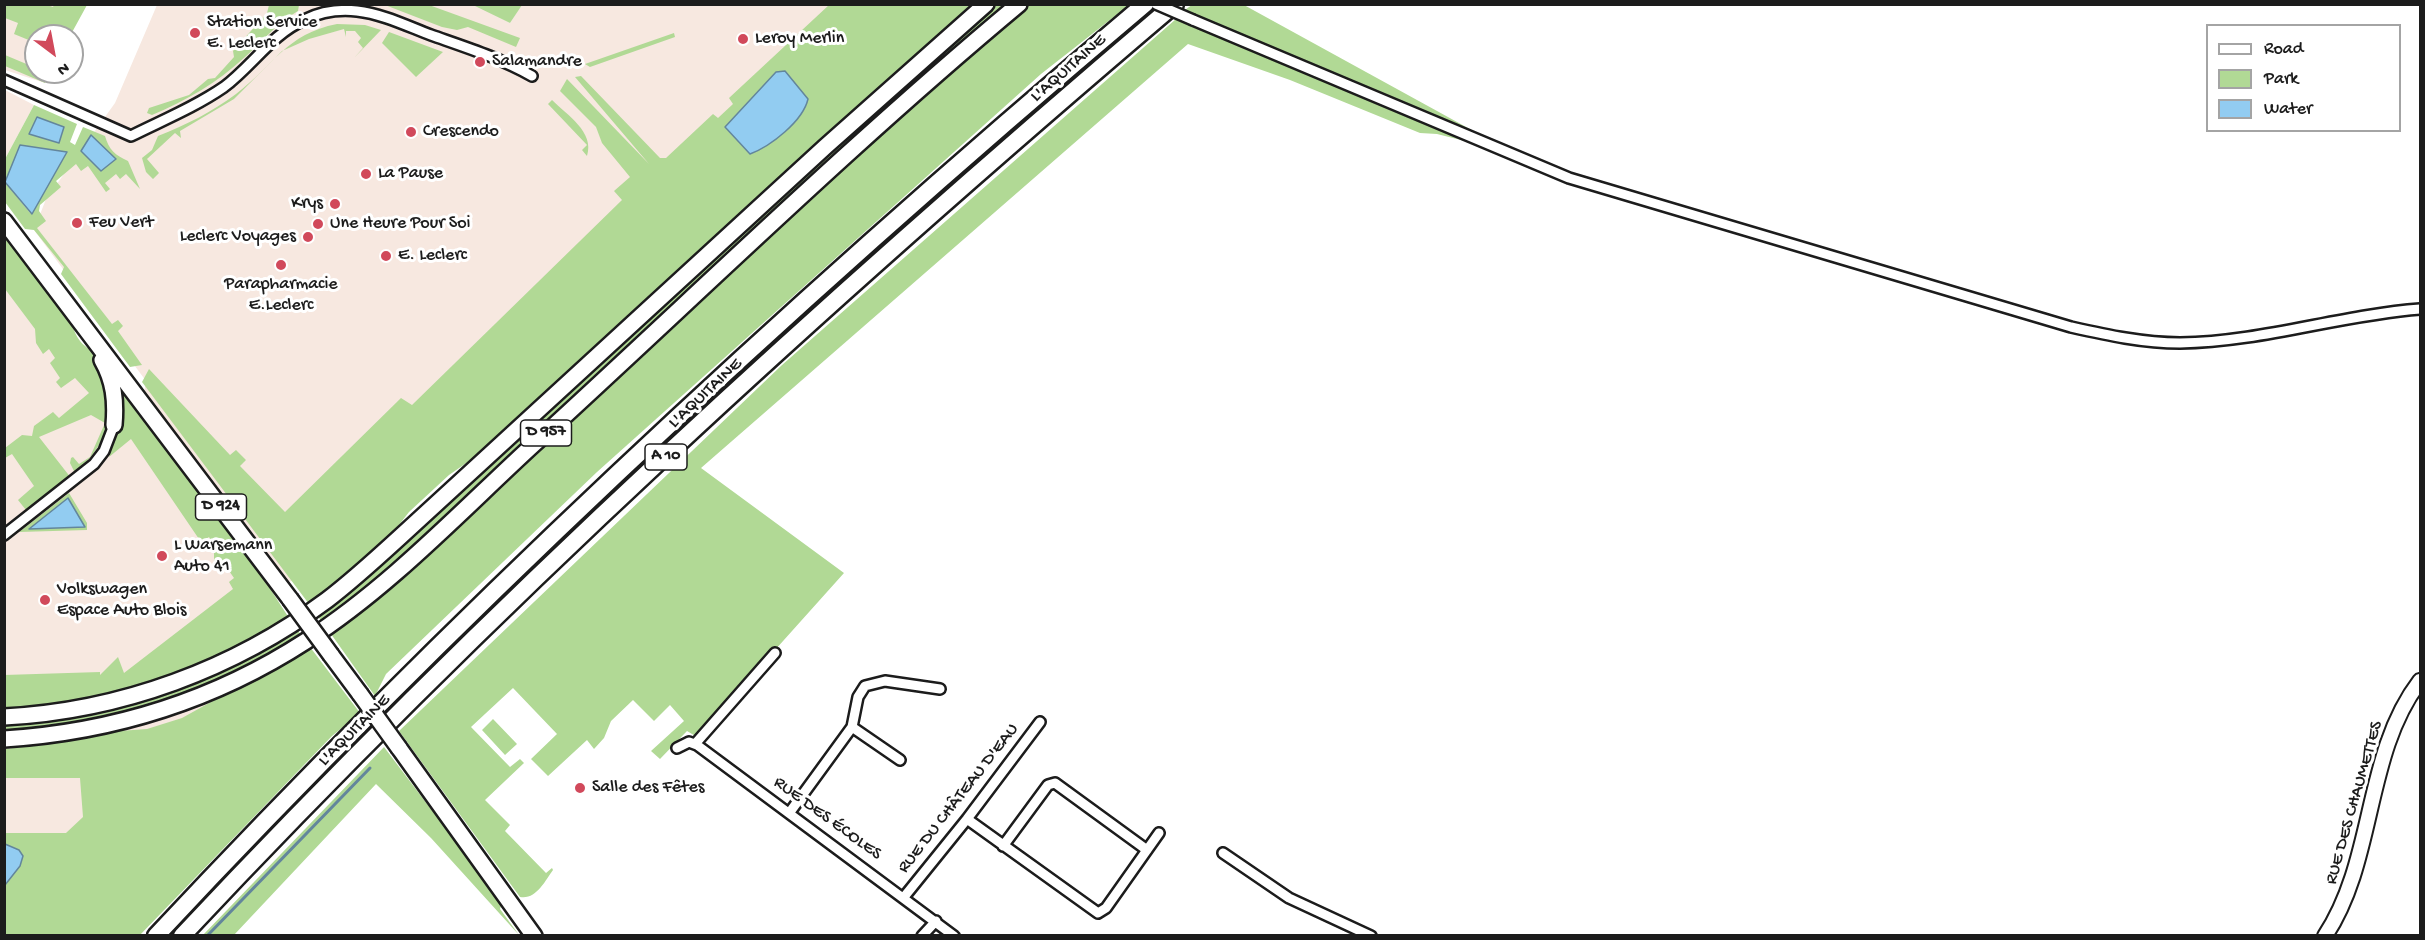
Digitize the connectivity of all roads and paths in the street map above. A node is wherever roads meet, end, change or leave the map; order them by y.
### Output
1 (986, 4) edge
2 (1019, 4) edge
3 (1145, 4) edge
4 (1156, 4) edge
5 (1175, 4) edge
6 (532, 76) dead end
7 (4, 80) edge
8 (4, 221) edge
9 (2421, 309) edge
10 (94, 338) junction
11 (114, 425) joint
12 (4, 535) edge
13 (775, 653) dead end
14 (2421, 681) edge
15 (940, 689) dead end
16 (4, 717) edge
17 (1040, 722) dead end
18 (852, 727) junction
19 (4, 739) edge
20 (694, 744) junction
21 (677, 748) dead end
22 (900, 760) dead end
23 (790, 812) junction
24 (967, 819) junction
25 (1159, 833) dead end
26 (1003, 846) junction
27 (1147, 850) junction
28 (1223, 854) dead end
29 (904, 897) junction
30 (936, 921) junction
31 (156, 936) edge
32 (182, 936) edge
33 (534, 936) edge
34 (922, 936) edge
35 (954, 936) edge
36 (1371, 936) edge
37 (2325, 936) edge

1 - 16 main road, D 957
2 - 19 main road, D 957
3 - 31 highway, L'AQUITAINE / A 10
4 - 9 street, bridge
5 - 32 highway, L'AQUITAINE / A 10
6 - 7 street
8 - 10 main road, D 924
10 - 11 main road
10 - 33 main road, D 924, bridge
11 - 12 street
13 - 20 street
14 - 37 street, RUE DES CHAUMETTES
15 - 18 street
17 - 24 street, RUE DU CHÂTEAU D'EAU
18 - 22 street
18 - 23 street
20 - 21 street
20 - 23 street, RUE DES ÉCOLES
23 - 29 street, RUE DES ÉCOLES
24 - 26 street
24 - 29 street, RUE DU CHÂTEAU D'EAU
25 - 27 street
26 - 27 street
26 - 27 street
28 - 36 street
29 - 30 street, RUE DES ÉCOLES
30 - 34 street
30 - 35 street, RUE DES ÉCOLES

